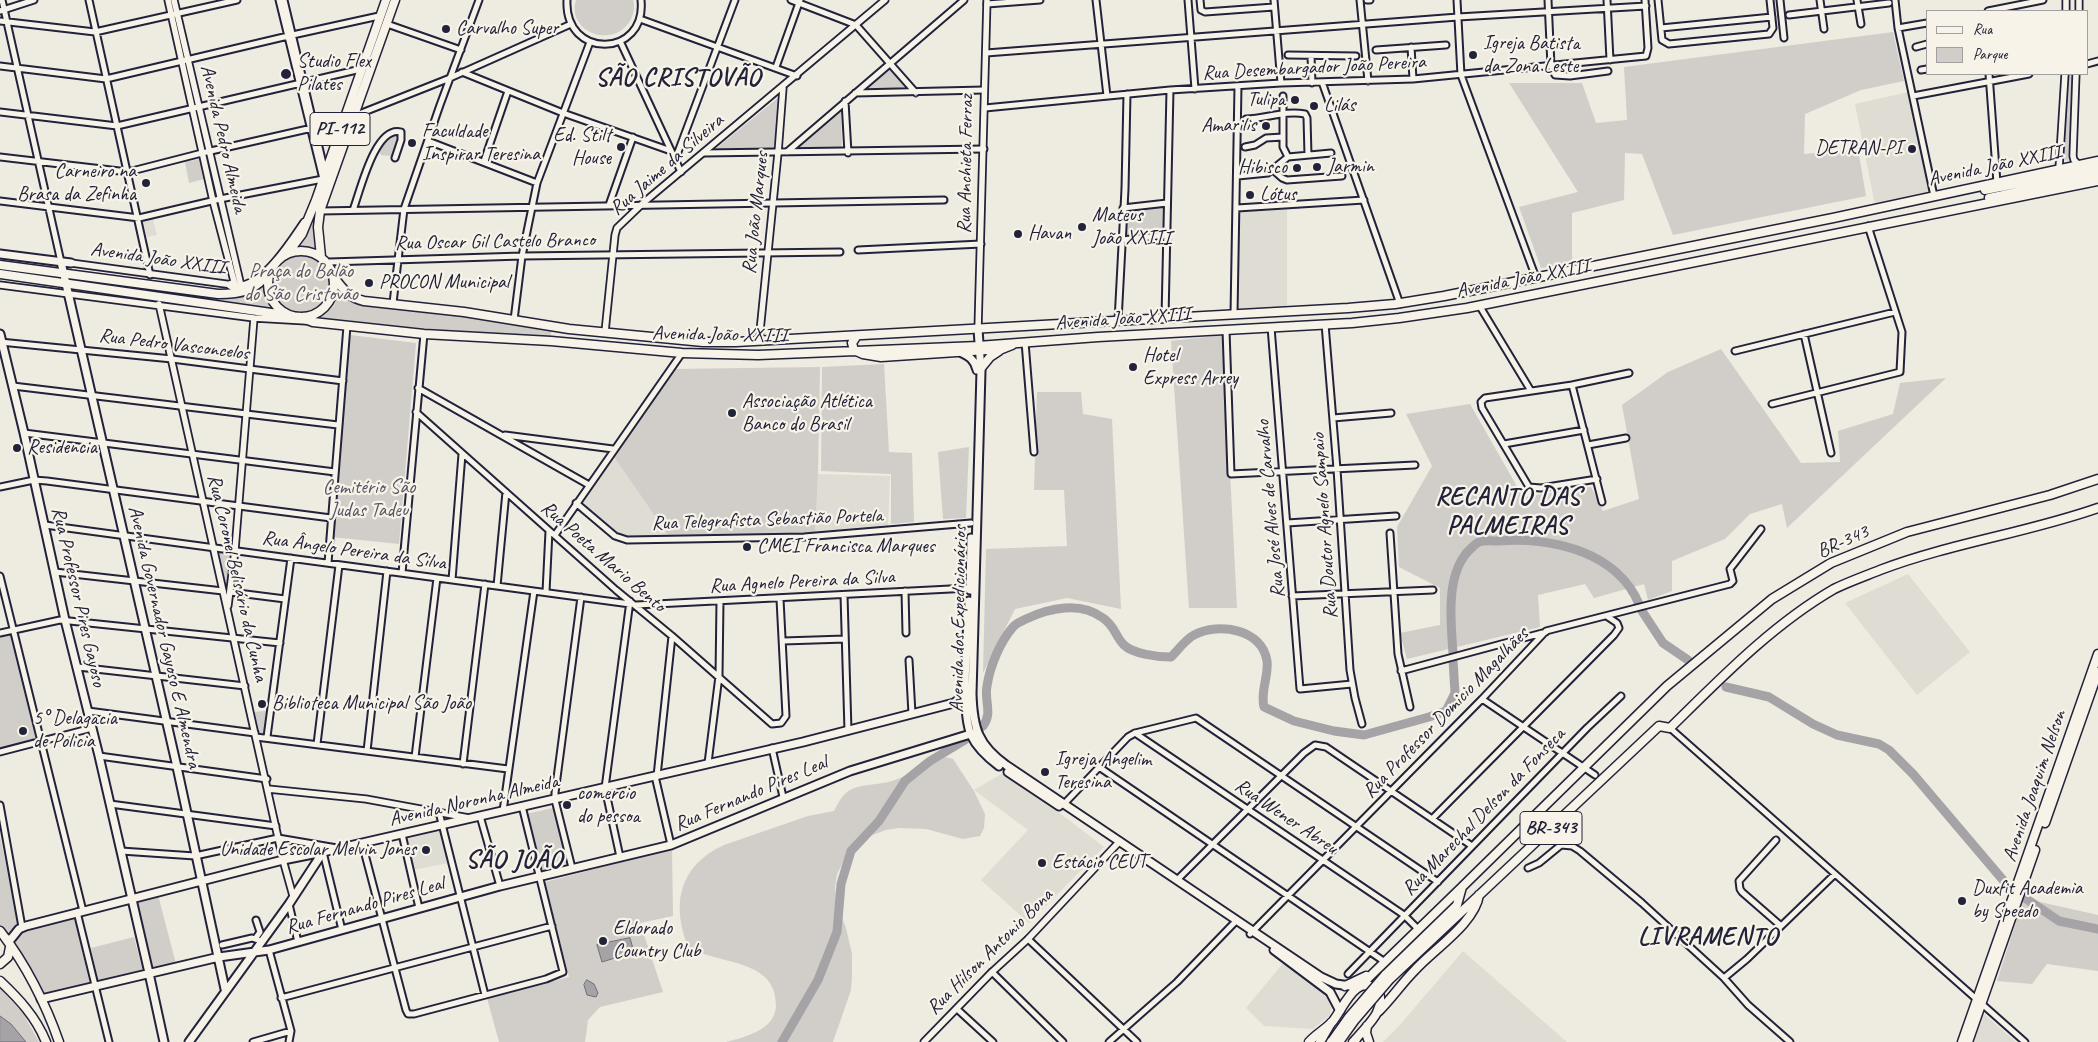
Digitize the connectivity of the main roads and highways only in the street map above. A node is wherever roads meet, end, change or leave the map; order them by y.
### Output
1 (386, 0) edge
2 (395, 0) edge
3 (2098, 161) edge
4 (2098, 168) edge
5 (2059, 172) junction
6 (2098, 176) edge
7 (2098, 181) edge
8 (1900, 204) junction
9 (1927, 214) junction
10 (319, 240) junction
11 (0, 254) edge
12 (286, 254) junction
13 (321, 257) junction
14 (61, 262) junction
15 (71, 263) road end
16 (0, 265) edge
17 (1598, 266) junction
18 (270, 271) junction
19 (63, 273) junction
20 (0, 274) edge
21 (333, 276) junction
22 (65, 283) junction
23 (1585, 283) junction
24 (260, 284) junction
25 (235, 285) road end
26 (393, 304) junction
27 (1398, 304) junction
28 (226, 306) junction
29 (1348, 308) junction
30 (296, 316) junction
31 (273, 318) road end
32 (1116, 321) junction
33 (1375, 321) junction
34 (1096, 322) junction
35 (1325, 324) junction
36 (554, 326) junction
37 (569, 329) junction
38 (978, 330) junction
39 (1113, 336) junction
40 (856, 337) junction
41 (1098, 337) junction
42 (840, 338) junction
43 (1, 339) edge
44 (551, 341) junction
45 (565, 342) junction
46 (1022, 342) junction
47 (978, 348) junction
48 (854, 350) junction
49 (1002, 350) junction
50 (838, 351) junction
51 (960, 352) junction
52 (979, 368) junction
53 (2098, 479) edge
54 (2098, 508) edge
55 (2098, 654) edge
56 (2098, 672) edge
57 (967, 691) junction
58 (954, 703) junction
59 (970, 709) junction
60 (974, 733) junction
61 (1118, 843) junction
62 (323, 852) junction
63 (2030, 857) junction
64 (202, 879) junction
65 (1462, 887) junction
66 (1479, 895) junction
67 (131, 898) junction
68 (1235, 921) junction
69 (1439, 927) junction
70 (0, 931) edge
71 (8, 943) junction
72 (252, 954) junction
73 (219, 957) junction
74 (1384, 963) junction
75 (0, 964) edge
76 (149, 973) junction
77 (1319, 979) junction
78 (0, 981) edge
79 (1345, 986) junction
80 (1360, 986) junction
81 (225, 989) junction
82 (40, 999) junction
83 (1979, 1002) junction
84 (1340, 1011) junction
85 (1379, 1011) junction
86 (1331, 1023) junction
87 (1367, 1026) junction
88 (1347, 1028) junction
89 (1355, 1041) edge
90 (46, 1042) edge
91 (59, 1042) edge
92 (164, 1042) edge
93 (188, 1042) edge
94 (1309, 1042) edge
95 (1320, 1042) edge
96 (1334, 1042) edge
97 (1369, 1042) edge
98 (1962, 1042) edge
99 (1968, 1042) edge

1 - 12 main road, PI-112
2 - 10 main road, PI-112
3 - 5 main road, Avenida João XXIII
4 - 5 main road
5 - 8 main road, Avenida João XXIII
5 - 8 main road, Avenida João XXIII
6 - 9 main road, Avenida João XXIII
7 - 9 main road, Avenida João XXIII
8 - 17 main road, Avenida João XXIII
9 - 23 main road, Avenida João XXIII
10 - 13 main road, PI-112
10 - 26 main road
11 - 14 main road, Avenida João XXIII
12 - 13 main road
12 - 18 main road
13 - 21 main road
14 - 15 main road, Avenida João XXIII
14 - 19 main road, Avenida Governador Gayoso E Almendra
16 - 19 main road, Avenida João XXIII
17 - 23 main road
17 - 27 main road, Avenida João XXIII
18 - 24 main road
18 - 30 main road
19 - 22 main road, Avenida Governador Gayoso E Almendra
19 - 24 main road, Avenida João XXIII
20 - 22 main road, Avenida João XXIII
21 - 26 main road, Avenida João XXIII
21 - 30 main road
22 - 28 main road, Avenida João XXIII
22 - 64 main road, Avenida Governador Gayoso E Almendra
23 - 33 main road, Avenida João XXIII
24 - 25 main road
26 - 36 main road, Avenida João XXIII
27 - 29 main road, Avenida João XXIII
27 - 33 main road
28 - 30 main road, Avenida João XXIII
28 - 31 main road
29 - 32 main road, Avenida João XXIII
29 - 35 main road
30 - 44 main road, Avenida João XXIII
32 - 34 main road, Avenida João XXIII
32 - 39 main road
33 - 35 main road, Avenida João XXIII
34 - 38 main road, Avenida João XXIII
34 - 41 main road
35 - 39 main road, Avenida João XXIII
36 - 37 main road, Avenida João XXIII
36 - 44 main road
37 - 42 main road, Avenida João XXIII
37 - 45 main road
38 - 40 main road, Avenida João XXIII
38 - 47 main road, Avenida dos Expedicionários
39 - 41 main road, Avenida João XXIII
40 - 42 main road, Avenida João XXIII
40 - 48 main road
41 - 46 main road, Avenida João XXIII
42 - 50 main road
43 - 67 main road, Rua Professor Pires Gayoso
44 - 45 main road, Avenida João XXIII
45 - 50 main road, Avenida João XXIII
46 - 47 main road, Avenida João XXIII
46 - 49 main road
47 - 48 main road, Avenida João XXIII
47 - 49 main road
47 - 51 main road
47 - 52 main road, Avenida dos Expedicionários
48 - 50 main road, Avenida João XXIII
48 - 51 main road
49 - 52 main road
51 - 52 main road
52 - 57 main road, Avenida dos Expedicionários
52 - 59 main road, Avenida dos Expedicionários
53 - 65 main road, BR-343
54 - 66 main road, BR-343 / BR-343
55 - 63 main road, Avenida Joaquim Nelson
56 - 63 main road, Avenida Joaquim Nelson
57 - 58 main road
57 - 59 main road, Avenida dos Expedicionários
58 - 59 main road
58 - 62 main road, Avenida Noronha Almeida
59 - 60 main road, Avenida dos Expedicionários
60 - 61 main road, Avenida dos Expedicionários
60 - 72 main road, Rua Fernando Pires Leal
61 - 68 main road, Avenida dos Expedicionários
61 - 68 main road, Avenida dos Expedicionários
62 - 64 main road, Avenida Noronha Almeida
62 - 72 main road
63 - 83 main road, Avenida Joaquim Nelson
64 - 67 main road, Avenida Noronha Almeida
64 - 73 main road, Avenida Governador Gayoso E Almendra
65 - 69 main road, BR-343
65 - 74 main road, BR-343
66 - 69 main road, BR-343
66 - 85 main road
67 - 71 main road, Avenida Noronha Almeida
67 - 76 main road, Rua Professor Pires Gayoso
68 - 77 main road, Avenida dos Expedicionários
69 - 96 main road, BR-343, bridge
70 - 71 main road
71 - 75 main road
71 - 82 main road
72 - 73 main road, Rua Fernando Pires Leal
72 - 81 main road
73 - 76 main road, Rua Fernando Pires Leal
73 - 81 main road, Avenida Governador Gayoso E Almendra
74 - 79 main road
74 - 80 main road
76 - 82 main road, Rua Fernando Pires Leal
76 - 92 main road, Rua Professor Pires Gayoso
77 - 79 main road
77 - 84 main road
78 - 90 main road
79 - 80 main road
80 - 84 main road
80 - 85 main road
81 - 93 main road
82 - 91 main road
83 - 98 main road, Avenida Joaquim Nelson
83 - 99 main road, Avenida Joaquim Nelson
84 - 86 main road
84 - 88 main road
85 - 87 main road
86 - 94 main road
86 - 95 main road
87 - 88 main road
87 - 89 main road
87 - 97 main road
88 - 89 main road

